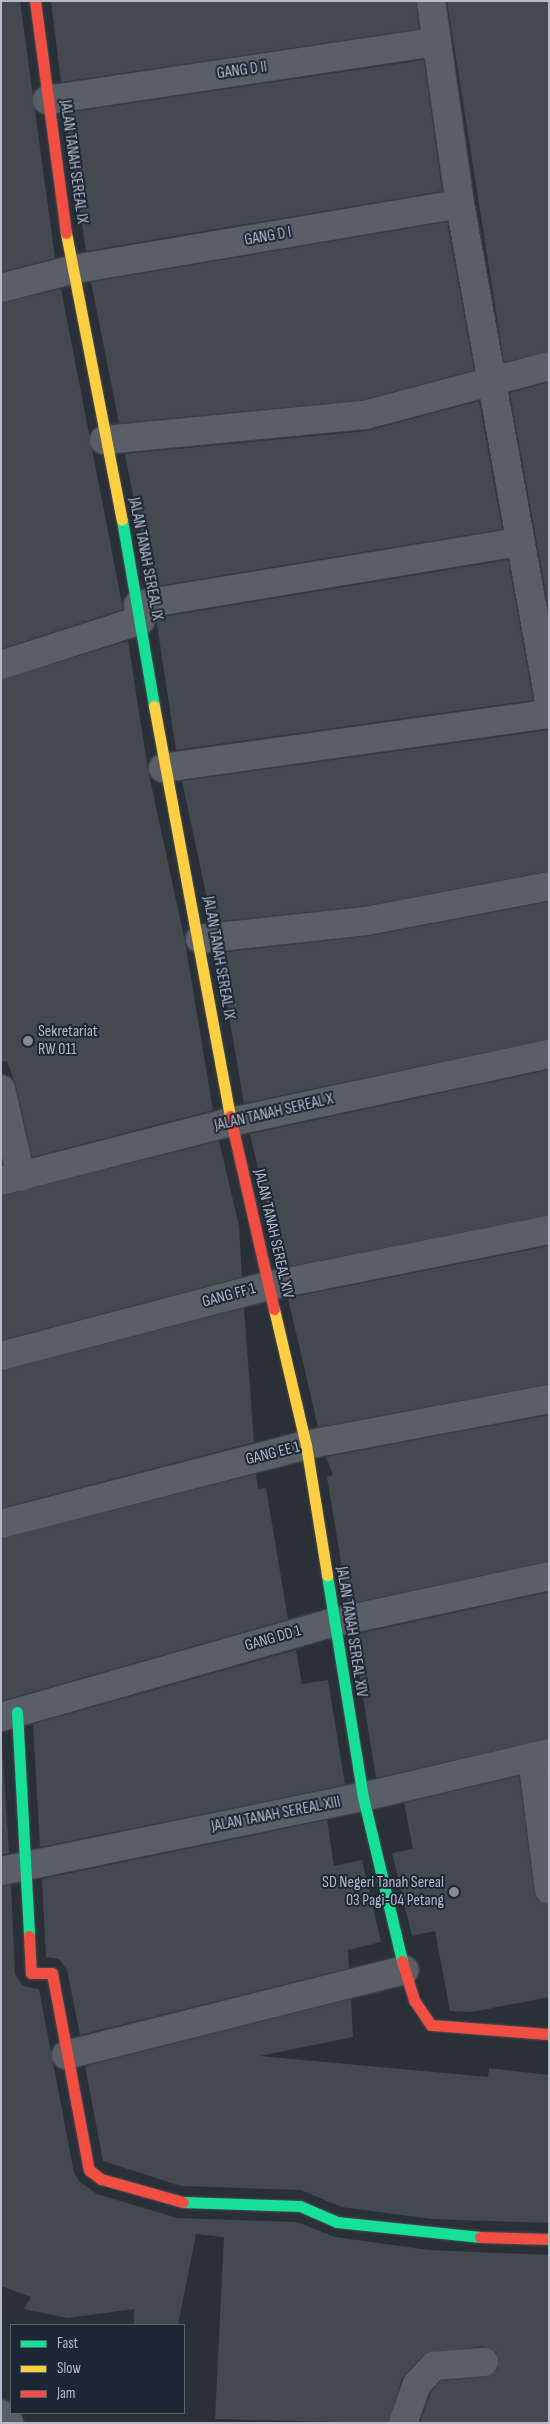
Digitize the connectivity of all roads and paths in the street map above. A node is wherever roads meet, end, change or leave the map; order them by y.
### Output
1 (35, 1) edge
2 (431, 1) edge
3 (437, 42) junction
4 (47, 100) junction
5 (460, 204) junction
6 (75, 269) junction
7 (1, 288) edge
8 (549, 366) edge
9 (490, 382) junction
10 (104, 440) junction
11 (520, 542) junction
12 (139, 612) junction
13 (1, 665) edge
14 (549, 700) edge
15 (549, 714) edge
16 (163, 768) junction
17 (549, 886) edge
18 (200, 939) junction
19 (549, 1054) edge
20 (1, 1089) edge
21 (231, 1122) junction
22 (11, 1179) edge
23 (549, 1230) edge
24 (268, 1286) junction
25 (1, 1356) edge
26 (549, 1399) edge
27 (306, 1446) junction
28 (1, 1524) edge
29 (549, 1576) edge
30 (332, 1623) junction
31 (9, 1714) edge
32 (540, 1755) edge
33 (363, 1797) junction
34 (27, 1865) junction
35 (1, 1871) edge
36 (549, 1890) edge
37 (404, 1970) junction
38 (549, 2034) edge
39 (66, 2055) junction
40 (549, 2239) edge
41 (484, 2362) dead end
42 (1, 2414) edge
43 (9, 2423) edge
44 (403, 2423) edge

1 - 4 street, JALAN TANAH SEREAL IX
2 - 3 street
3 - 4 street, GANG D II
3 - 5 street
4 - 6 street, JALAN TANAH SEREAL IX
5 - 6 street, GANG D I
5 - 9 street
6 - 7 street, GANG D I
6 - 10 street, JALAN TANAH SEREAL IX
8 - 9 street
9 - 10 street
9 - 11 street
10 - 12 street, JALAN TANAH SEREAL IX
11 - 12 street
11 - 14 street
12 - 13 street
12 - 16 street, JALAN TANAH SEREAL IX
15 - 16 street
16 - 18 street, JALAN TANAH SEREAL IX
17 - 18 street
18 - 21 street, JALAN TANAH SEREAL IX
19 - 21 street, JALAN TANAH SEREAL X
20 - 22 street
21 - 22 street, JALAN TANAH SEREAL X
21 - 24 street, JALAN TANAH SEREAL XIV
23 - 24 street, GANG FF 1
24 - 25 street, GANG FF 1
24 - 27 street, JALAN TANAH SEREAL XIV
26 - 27 street, GANG EE 1
27 - 28 street, GANG EE 1
27 - 30 street, JALAN TANAH SEREAL XIV
29 - 30 street, GANG DD 1
30 - 31 street, GANG DD 1
30 - 33 street, JALAN TANAH SEREAL XIV
31 - 34 street
32 - 33 street, JALAN TANAH SEREAL XIII
32 - 36 street
33 - 34 street, JALAN TANAH SEREAL XIII
33 - 37 street, JALAN TANAH SEREAL XIV
34 - 35 street, JALAN TANAH SEREAL XIII
34 - 39 street
37 - 38 street, JALAN TANAH SEREAL XIV
37 - 39 street
39 - 40 street
41 - 44 street
42 - 43 street

